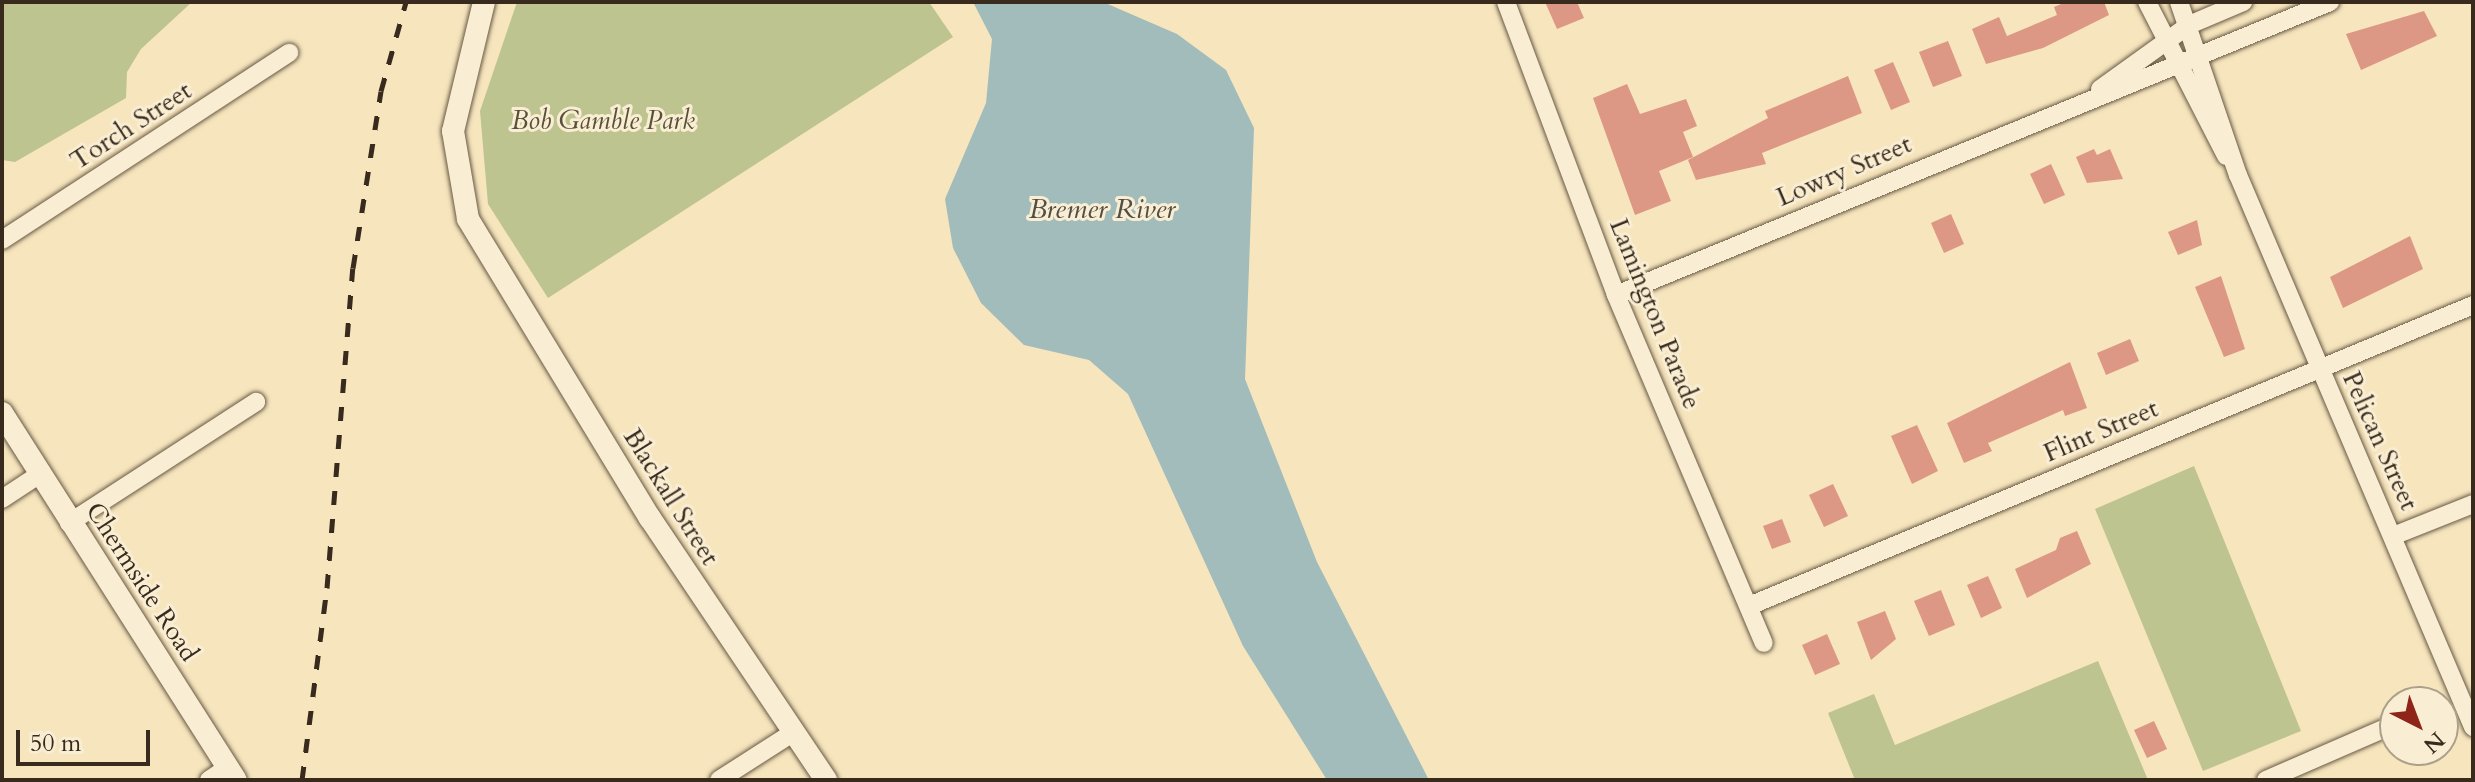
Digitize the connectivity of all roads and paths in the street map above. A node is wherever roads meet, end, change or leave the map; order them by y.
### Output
1 (484, 2) edge
2 (1506, 2) edge
3 (2147, 2) edge
4 (2179, 2) edge
5 (2243, 2) edge
6 (2330, 2) edge
7 (2189, 25) junction
8 (2164, 41) junction
9 (289, 53) dead end
10 (2200, 56) junction
11 (2176, 66) junction
12 (2091, 96) junction
13 (2238, 175) junction
14 (2, 240) edge
15 (1616, 295) junction
16 (2473, 305) edge
17 (2319, 368) junction
18 (256, 402) dead end
19 (2, 413) edge
20 (40, 474) junction
21 (2, 499) edge
22 (2473, 504) edge
23 (69, 523) junction
24 (2393, 536) junction
25 (1749, 606) junction
26 (1764, 643) dead end
27 (2453, 686) edge
28 (2459, 702) edge
29 (2473, 727) edge
30 (2379, 731) edge
31 (794, 732) junction
32 (225, 776) edge
33 (719, 780) edge
34 (826, 780) edge
35 (2266, 780) edge

1 - 31 street, Blackall Street
2 - 15 street, Lamington Parade
3 - 8 street, Pelican Street
4 - 7 street, Pelican Street
5 - 7 street, Lowry Street
6 - 10 street, Lowry Street
7 - 8 street, Lowry Street
7 - 10 street, Pelican Street
8 - 11 street, Pelican Street
8 - 12 street, Lowry Street
9 - 14 street, Torch Street
10 - 11 street, Lowry Street
10 - 13 street, Pelican Street
11 - 12 street, Lowry Street
11 - 13 street, Pelican Street
12 - 15 street, Lowry Street
13 - 17 street, Pelican Street
15 - 25 street, Lamington Parade
16 - 17 street, Flint Street
17 - 24 street, Pelican Street
17 - 25 street, Flint Street
18 - 23 street
19 - 20 street, Chermside Road
20 - 21 street
20 - 23 street, Chermside Road
22 - 24 street
23 - 32 street, Chermside Road
24 - 27 street, Pelican Street
25 - 26 street, Lamington Parade
28 - 29 street, Pelican Street
30 - 35 street
31 - 33 street
31 - 34 street, Blackall Street

